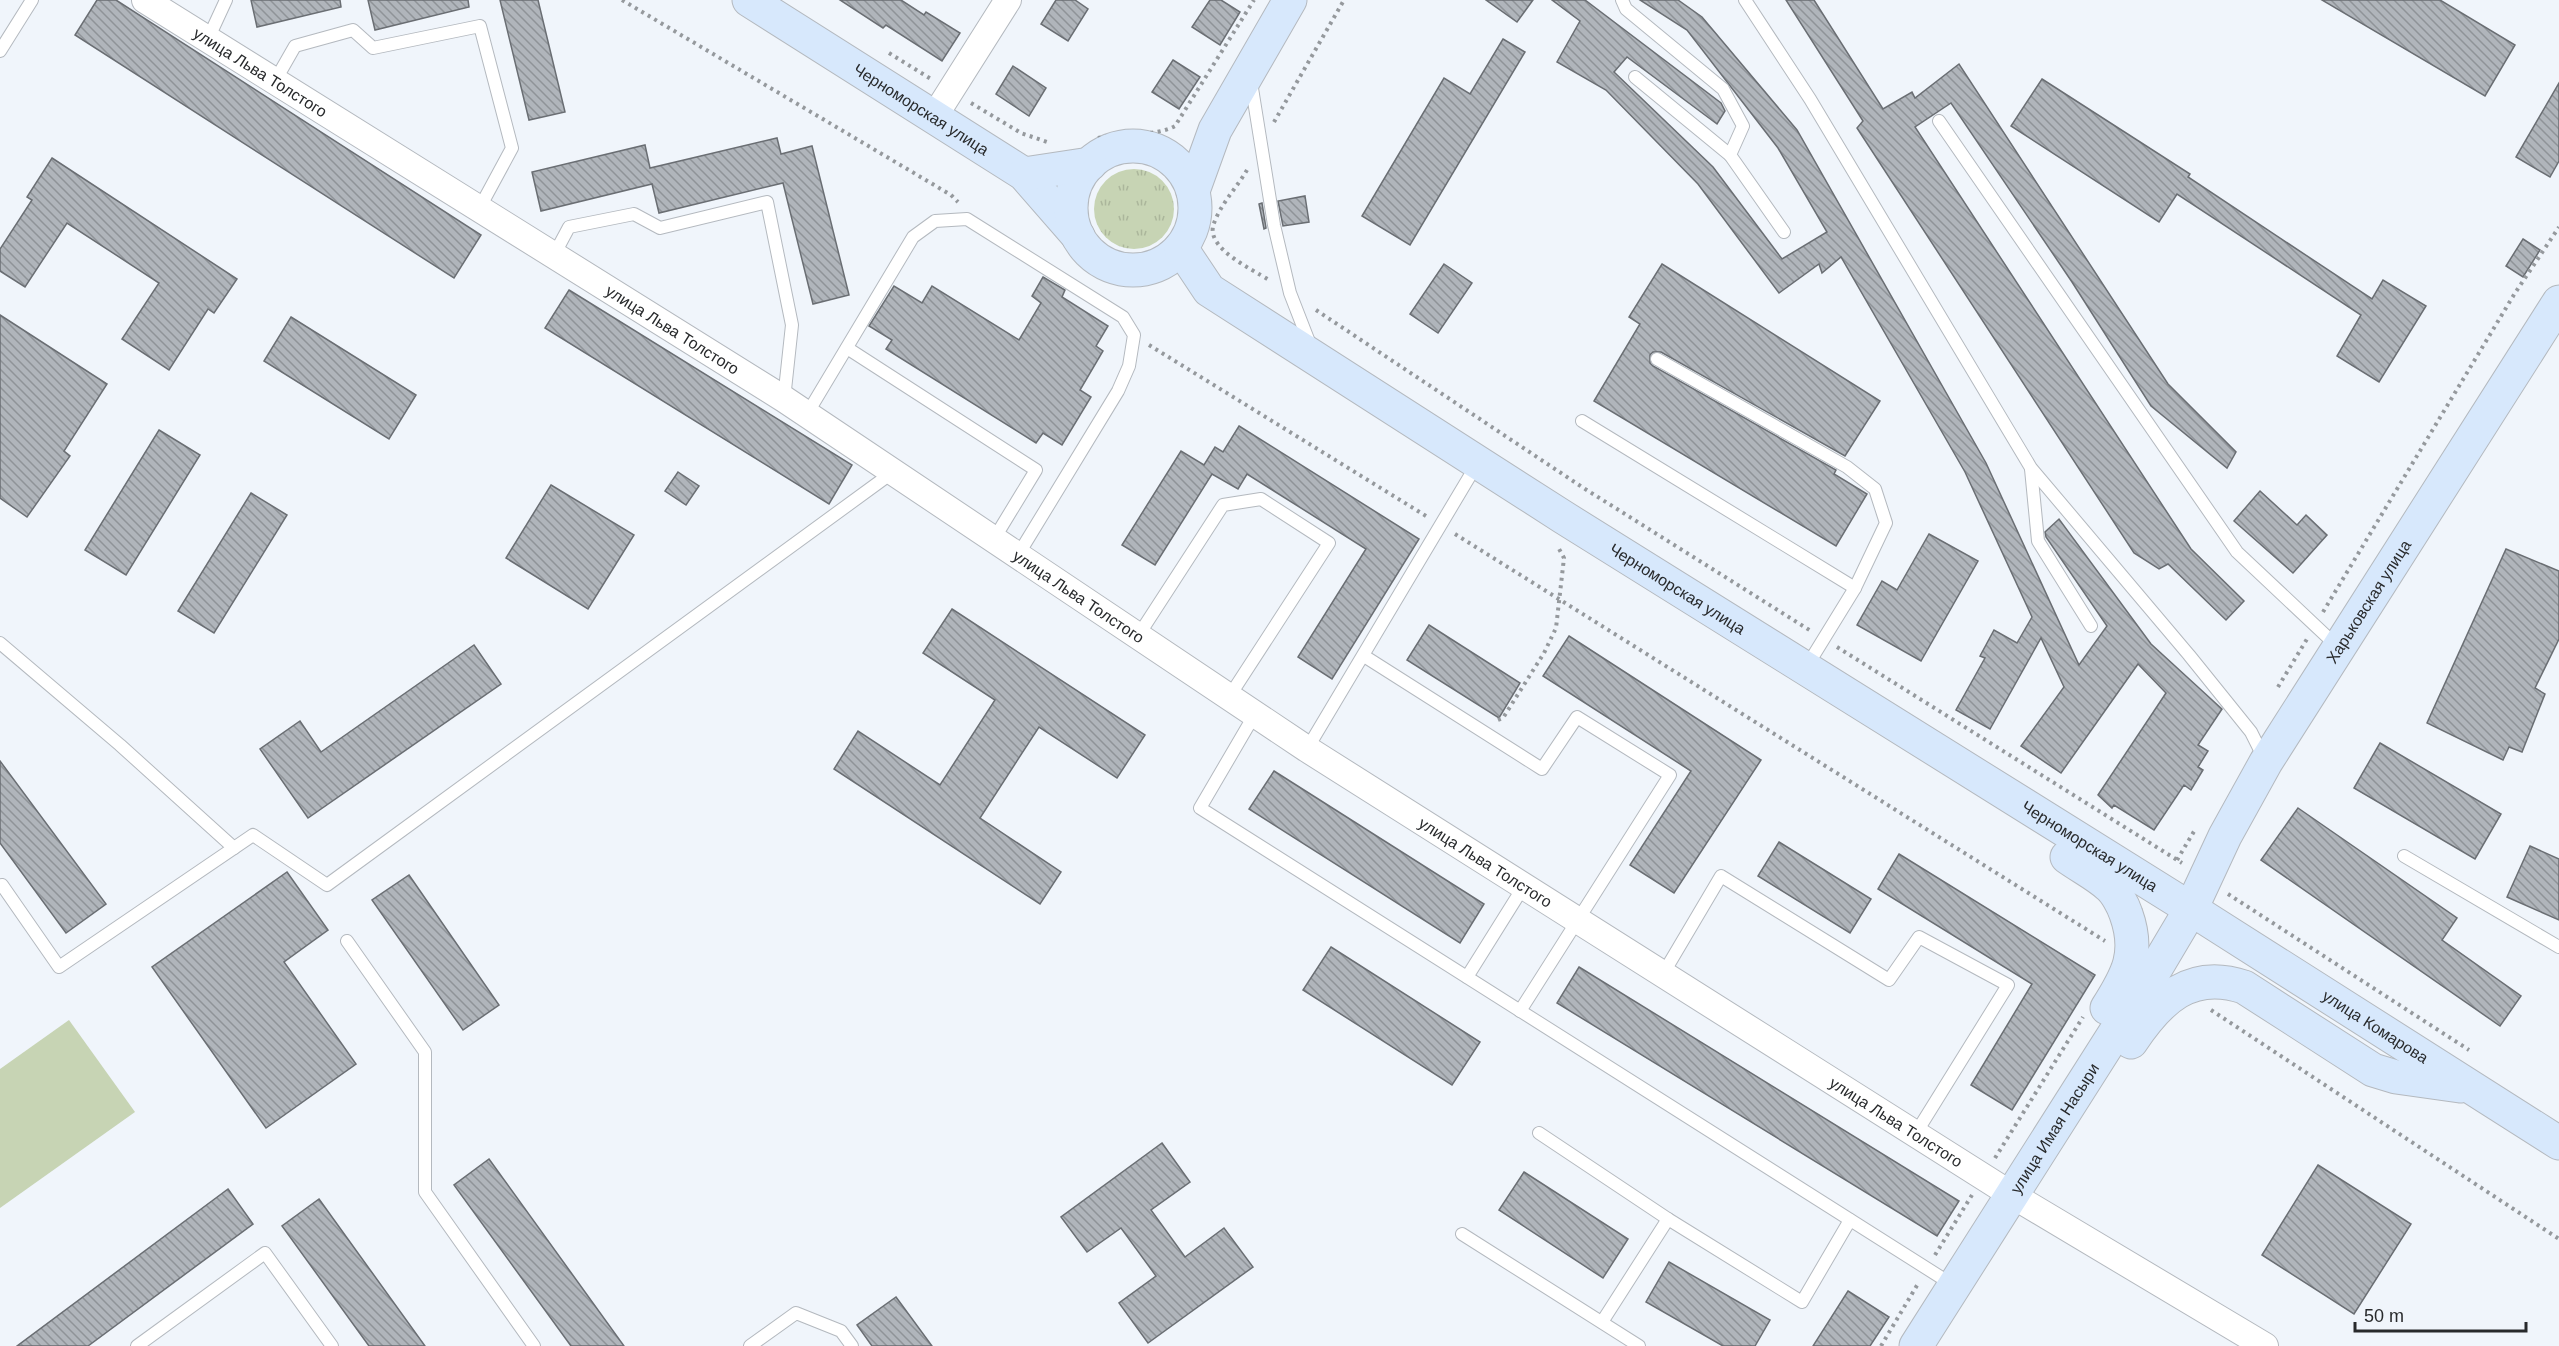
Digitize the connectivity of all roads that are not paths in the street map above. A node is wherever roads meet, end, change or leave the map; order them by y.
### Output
1 (32, 0) edge
2 (145, 0) edge
3 (226, 0) edge
4 (749, 0) edge
5 (1008, 0) edge
6 (1290, 0) edge
7 (1622, 0) edge
8 (1745, 0) edge
9 (208, 39) junction
10 (0, 51) edge
11 (1249, 70) junction
12 (1635, 77) dead end
13 (275, 81) junction
14 (942, 103) junction
15 (1939, 121) dead end
16 (1215, 130) junction
17 (1090, 152) junction
18 (1159, 152) junction
19 (1730, 155) junction
20 (1024, 174) junction
21 (1192, 190) junction
22 (479, 209) junction
23 (1784, 232) dead end
24 (1077, 236) junction
25 (1181, 248) junction
26 (554, 255) junction
27 (1125, 270) junction
28 (1209, 290) junction
29 (2559, 302) edge
30 (847, 348) junction
31 (1315, 357) junction
32 (1657, 359) dead end
33 (784, 399) junction
34 (807, 414) junction
35 (1582, 421) dead end
36 (1478, 463) junction
37 (2031, 468) junction
38 (894, 472) junction
39 (994, 539) junction
40 (1018, 555) junction
41 (1855, 588) junction
42 (2091, 626) dead end
43 (1138, 636) junction
44 (0, 643) edge
45 (2339, 648) junction
46 (1364, 656) junction
47 (1806, 667) junction
48 (1229, 697) junction
49 (1255, 714) junction
50 (1307, 749) junction
51 (2266, 762) junction
52 (1963, 769) junction
53 (234, 848) junction
54 (2404, 856) dead end
55 (1, 884) edge
56 (1524, 886) junction
57 (2191, 909) junction
58 (1578, 920) junction
59 (347, 941) dead end
60 (2559, 947) edge
61 (1663, 974) junction
62 (1467, 977) junction
63 (1520, 1011) junction
64 (2470, 1088) junction
65 (1539, 1133) dead end
66 (1916, 1133) junction
67 (2559, 1143) edge
68 (2034, 1162) junction
69 (2012, 1195) junction
70 (1668, 1219) junction
71 (1850, 1221) junction
72 (1462, 1234) dead end
73 (1954, 1286) junction
74 (1602, 1322) junction
75 (137, 1346) edge
76 (332, 1346) edge
77 (534, 1346) edge
78 (750, 1346) edge
79 (852, 1346) edge
80 (1639, 1346) edge
81 (1916, 1346) edge
82 (2265, 1346) edge

1 - 10 lane
2 - 9 street, улица Льва Толстого
3 - 9 lane
4 - 14 main road, Черноморская улица
5 - 14 street
6 - 11 main road
7 - 19 lane
8 - 37 lane
9 - 13 street, улица Льва Толстого
11 - 16 main road
11 - 31 lane
12 - 19 lane
13 - 22 street, улица Льва Толстого
13 - 22 lane
14 - 20 main road, Черноморская улица
15 - 45 lane
16 - 18 main road
16 - 21 main road
17 - 18 main road
17 - 20 main road
17 - 24 main road
18 - 21 main road
19 - 23 lane
20 - 24 main road, Черноморская улица
21 - 25 main road
22 - 26 street, улица Льва Толстого
24 - 27 main road
25 - 27 main road
25 - 28 main road, Черноморская улица
26 - 33 street, улица Льва Толстого
26 - 33 lane
27 - 28 main road
28 - 31 main road, Черноморская улица
29 - 45 main road, Харьковская улица
30 - 34 lane
30 - 39 lane
30 - 40 lane
31 - 36 main road, Черноморская улица
32 - 41 lane
33 - 34 street, улица Льва Толстого
34 - 38 street, улица Льва Толстого
35 - 41 lane
36 - 46 lane
36 - 47 main road, Черноморская улица
37 - 42 lane
37 - 51 lane
38 - 39 street, улица Льва Толстого
38 - 53 lane
39 - 40 street, улица Льва Толстого
40 - 43 street, улица Льва Толстого
41 - 47 lane
43 - 48 street, улица Льва Толстого
43 - 48 lane
44 - 53 lane
45 - 51 main road, Харьковская улица
46 - 50 lane
46 - 58 lane
47 - 52 main road, Черноморская улица
48 - 49 street, улица Льва Толстого
49 - 50 street, улица Льва Толстого
49 - 62 lane
50 - 56 street, улица Льва Толстого
51 - 57 main road, Харьковская улица
52 - 57 main road, Черноморская улица
52 - 68 main road
53 - 55 lane
54 - 60 lane
56 - 58 street, улица Льва Толстого
56 - 62 lane
57 - 64 main road, улица Комарова
57 - 68 main road, улица Имая Насыри
58 - 61 street, улица Льва Толстого
58 - 63 lane
59 - 77 lane
61 - 66 street, улица Льва Толстого
61 - 66 lane
62 - 63 lane
63 - 71 lane
64 - 67 main road, улица Комарова
64 - 68 main road
65 - 70 lane
66 - 69 street, улица Льва Толстого
68 - 69 main road, улица Имая Насыри
69 - 73 main road, улица Имая Насыри
69 - 82 street, улица Льва Толстого
70 - 71 lane
70 - 74 lane
71 - 73 lane
72 - 74 lane
73 - 81 main road, улица Имая Насыри
74 - 80 lane
75 - 76 lane
78 - 79 lane

